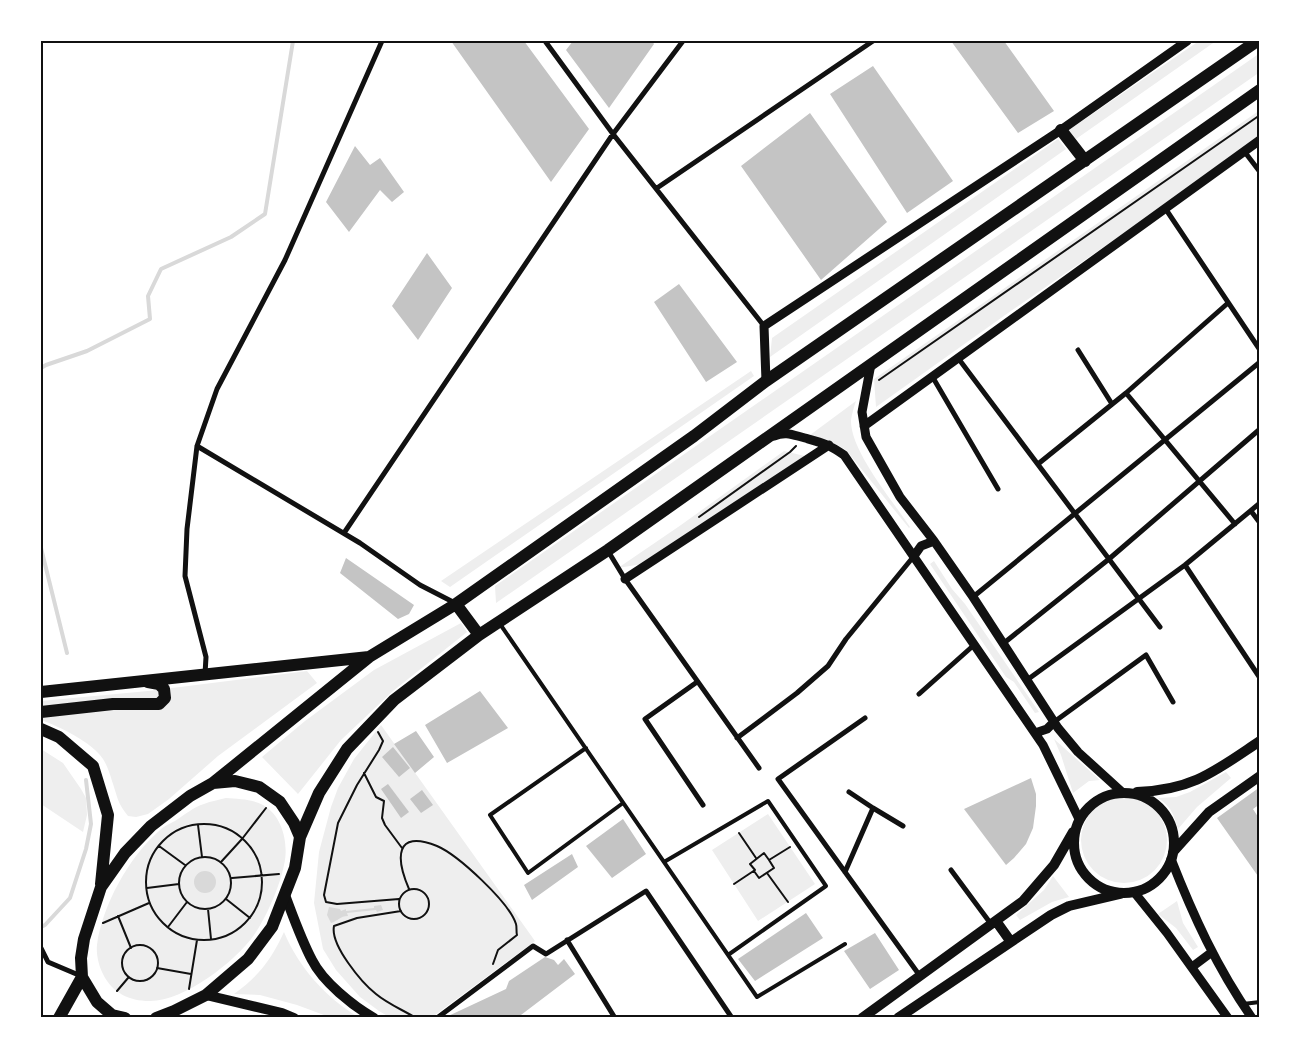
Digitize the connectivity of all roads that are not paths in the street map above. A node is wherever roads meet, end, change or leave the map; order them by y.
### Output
1 (382, 41) edge
2 (545, 41) edge
3 (683, 41) edge
4 (873, 41) edge
5 (1187, 41) edge
6 (1257, 41) edge
7 (1260, 90) edge
8 (1061, 130) junction
9 (613, 134) junction
10 (1260, 140) edge
11 (1244, 151) junction
12 (1084, 161) junction
13 (1260, 172) edge
14 (657, 188) junction
15 (1165, 208) junction
16 (1228, 303) junction
17 (764, 326) junction
18 (1078, 350) dead end
19 (1260, 350) edge
20 (958, 358) junction
21 (1260, 362) edge
22 (872, 363) junction
23 (932, 376) junction
24 (766, 381) junction
25 (1126, 393) junction
26 (1112, 404) junction
27 (864, 426) junction
28 (1260, 429) edge
29 (1165, 440) junction
30 (758, 443) junction
31 (829, 445) junction
32 (197, 446) junction
33 (1038, 464) junction
34 (1200, 482) junction
35 (998, 489) dead end
36 (1260, 503) edge
37 (1251, 511) junction
38 (1075, 513) junction
39 (1260, 523) edge
40 (1235, 524) junction
41 (344, 533) junction
42 (934, 541) junction
43 (608, 550) junction
44 (914, 556) junction
45 (1109, 559) junction
46 (1185, 565) junction
47 (625, 579) junction
48 (973, 597) junction
49 (1139, 598) junction
50 (456, 604) junction
51 (499, 622) junction
52 (1160, 627) dead end
53 (479, 635) junction
54 (1004, 643) junction
55 (974, 645) junction
56 (369, 657) junction
57 (204, 675) junction
58 (1260, 678) edge
59 (1027, 680) junction
60 (141, 681) junction
61 (697, 682) junction
62 (41, 692) edge
63 (919, 694) dead end
64 (1172, 702) dead end
65 (41, 712) edge
66 (865, 718) dead end
67 (1054, 722) junction
68 (41, 729) edge
69 (1034, 733) junction
70 (736, 738) junction
71 (1260, 741) edge
72 (586, 748) junction
73 (759, 768) dead end
74 (1260, 776) edge
75 (212, 783) junction
76 (850, 792) dead end
77 (1126, 793) junction
78 (623, 803) junction
79 (703, 805) dead end
80 (873, 808) junction
81 (1078, 822) junction
82 (903, 826) dead end
83 (300, 837) junction
84 (1172, 856) junction
85 (664, 862) junction
86 (951, 870) dead end
87 (845, 872) junction
88 (101, 887) junction
89 (1131, 892) junction
90 (284, 894) junction
91 (994, 922) junction
92 (567, 940) junction
93 (1011, 942) junction
94 (845, 944) dead end
95 (41, 948) edge
96 (1212, 952) junction
97 (728, 955) junction
98 (1192, 967) junction
99 (82, 976) junction
100 (920, 976) junction
101 (206, 995) junction
102 (1260, 1002) edge
103 (1242, 1004) junction
104 (59, 1018) edge
105 (125, 1018) edge
106 (156, 1018) edge
107 (294, 1018) edge
108 (374, 1018) edge
109 (437, 1018) edge
110 (615, 1018) edge
111 (732, 1018) edge
112 (862, 1018) edge
113 (898, 1018) edge
114 (1228, 1018) edge
115 (1252, 1018) edge

1 - 32 street
2 - 9 street
3 - 9 street
4 - 14 street
5 - 8 street
6 - 12 main road
7 - 22 main road
8 - 12 main road
8 - 17 street
9 - 14 street
9 - 41 street
10 - 11 street
11 - 13 street
11 - 15 street
12 - 24 main road
14 - 17 street
15 - 16 street
15 - 20 street
16 - 19 street
16 - 25 street
17 - 24 street
18 - 26 street
20 - 23 street
20 - 33 street
21 - 29 street
22 - 27 street
22 - 30 main road
23 - 27 street
23 - 35 street
24 - 50 main road
25 - 26 street
25 - 29 street
26 - 33 street
27 - 42 street
28 - 34 street
29 - 34 street
29 - 38 street
30 - 31 street
30 - 43 main road
31 - 44 street
31 - 47 street
32 - 41 street
32 - 57 street
33 - 38 street
34 - 40 street
34 - 45 street
36 - 37 street
37 - 39 street
37 - 40 street
38 - 45 street
38 - 48 street
40 - 46 street
41 - 50 street
42 - 44 street
42 - 48 street
43 - 47 street
43 - 51 main road
44 - 55 street
44 - 70 street
45 - 49 street
45 - 54 street
46 - 49 street
46 - 58 street
47 - 61 street
48 - 54 street
49 - 52 street
49 - 59 street
50 - 53 main road
50 - 56 main road
51 - 53 main road
51 - 72 lane
53 - 83 main road
54 - 59 street
55 - 63 street
55 - 69 street
56 - 57 main road
56 - 75 main road
57 - 60 main road
59 - 67 street
60 - 62 main road
60 - 65 main road
61 - 70 street
61 - 79 street
64 - 67 street
66 - 87 street
67 - 69 street
67 - 77 street
68 - 88 main road
69 - 81 street
70 - 73 street
71 - 77 main road
72 - 78 lane
72 - 78 lane
74 - 84 main road
75 - 83 main road
75 - 88 main road
76 - 80 street
77 - 81 main road
77 - 84 main road
78 - 85 lane
80 - 82 street
80 - 87 street
81 - 89 main road
81 - 91 main road
83 - 90 main road
84 - 89 main road
84 - 96 street
85 - 97 lane
85 - 97 lane
86 - 91 street
87 - 100 street
88 - 99 main road
89 - 93 main road
89 - 98 street
90 - 101 main road
90 - 108 main road
91 - 93 main road
91 - 100 main road
92 - 109 street
92 - 110 street
92 - 111 street
93 - 113 main road
94 - 97 lane
95 - 99 street
96 - 98 street
96 - 103 street
98 - 114 street
99 - 104 main road
99 - 105 main road
100 - 112 main road
101 - 106 main road
101 - 107 main road
102 - 103 lane
103 - 115 street

